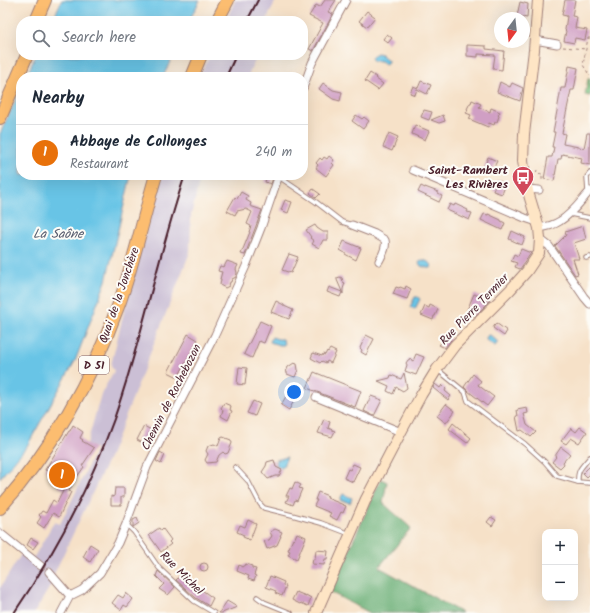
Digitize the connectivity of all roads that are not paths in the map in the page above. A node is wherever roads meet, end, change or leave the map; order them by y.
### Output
1 (46, 0) edge
2 (228, 0) edge
3 (346, 0) edge
4 (538, 0) edge
5 (38, 16) edge
6 (43, 16) edge
7 (220, 16) edge
8 (535, 40) junction
9 (557, 45) road end
10 (19, 60) edge
11 (25, 60) edge
12 (199, 60) edge
13 (20, 72) edge
14 (194, 72) edge
15 (308, 74) edge
16 (16, 81) edge
17 (0, 105) edge
18 (0, 118) edge
19 (413, 170) dead end
20 (590, 173) edge
21 (155, 180) edge
22 (277, 180) edge
23 (284, 180) edge
24 (527, 189) junction
25 (539, 190) dead end
26 (589, 192) edge
27 (569, 214) junction
28 (590, 218) edge
29 (352, 225) joint
30 (538, 225) junction
31 (540, 239) junction
32 (380, 261) dead end
33 (590, 304) edge
34 (437, 369) junction
35 (316, 397) dead end
36 (401, 432) junction
37 (590, 457) edge
38 (235, 467) dead end
39 (578, 482) junction
40 (590, 483) edge
41 (0, 508) edge
42 (126, 524) junction
43 (0, 533) edge
44 (351, 534) junction
45 (41, 566) dead end
46 (49, 572) dead end
47 (70, 596) junction
48 (257, 597) dead end
49 (61, 613) edge
50 (214, 613) edge
51 (291, 613) edge
52 (316, 613) edge

1 - 5 main road
1 - 6 main road
2 - 7 main road
3 - 15 street
4 - 8 street, Rue Pierre Termier
8 - 9 street
8 - 24 street, Rue Pierre Termier
10 - 17 main road
11 - 13 main road
12 - 14 main road
16 - 18 main road
19 - 30 street
20 - 26 lane
21 - 41 main road, Quai de la Jonchère / D 51
22 - 42 street, Chemin de Rochebozon
23 - 29 lane
24 - 25 street
24 - 30 street, Rue Pierre Termier
26 - 27 street
27 - 28 lane
27 - 30 street
29 - 32 street
30 - 31 street, Rue Pierre Termier
31 - 33 street
31 - 34 street, Rue Pierre Termier
34 - 36 street, Rue Pierre Termier
34 - 39 lane
35 - 36 street
36 - 44 street, Rue Pierre Termier
37 - 39 lane
38 - 44 lane
39 - 40 lane
42 - 47 street, Chemin de Rochebozon
42 - 50 lane, Rue Michel
43 - 45 street
44 - 52 street, Rue Pierre Termier
46 - 47 street
47 - 49 street
48 - 51 lane

